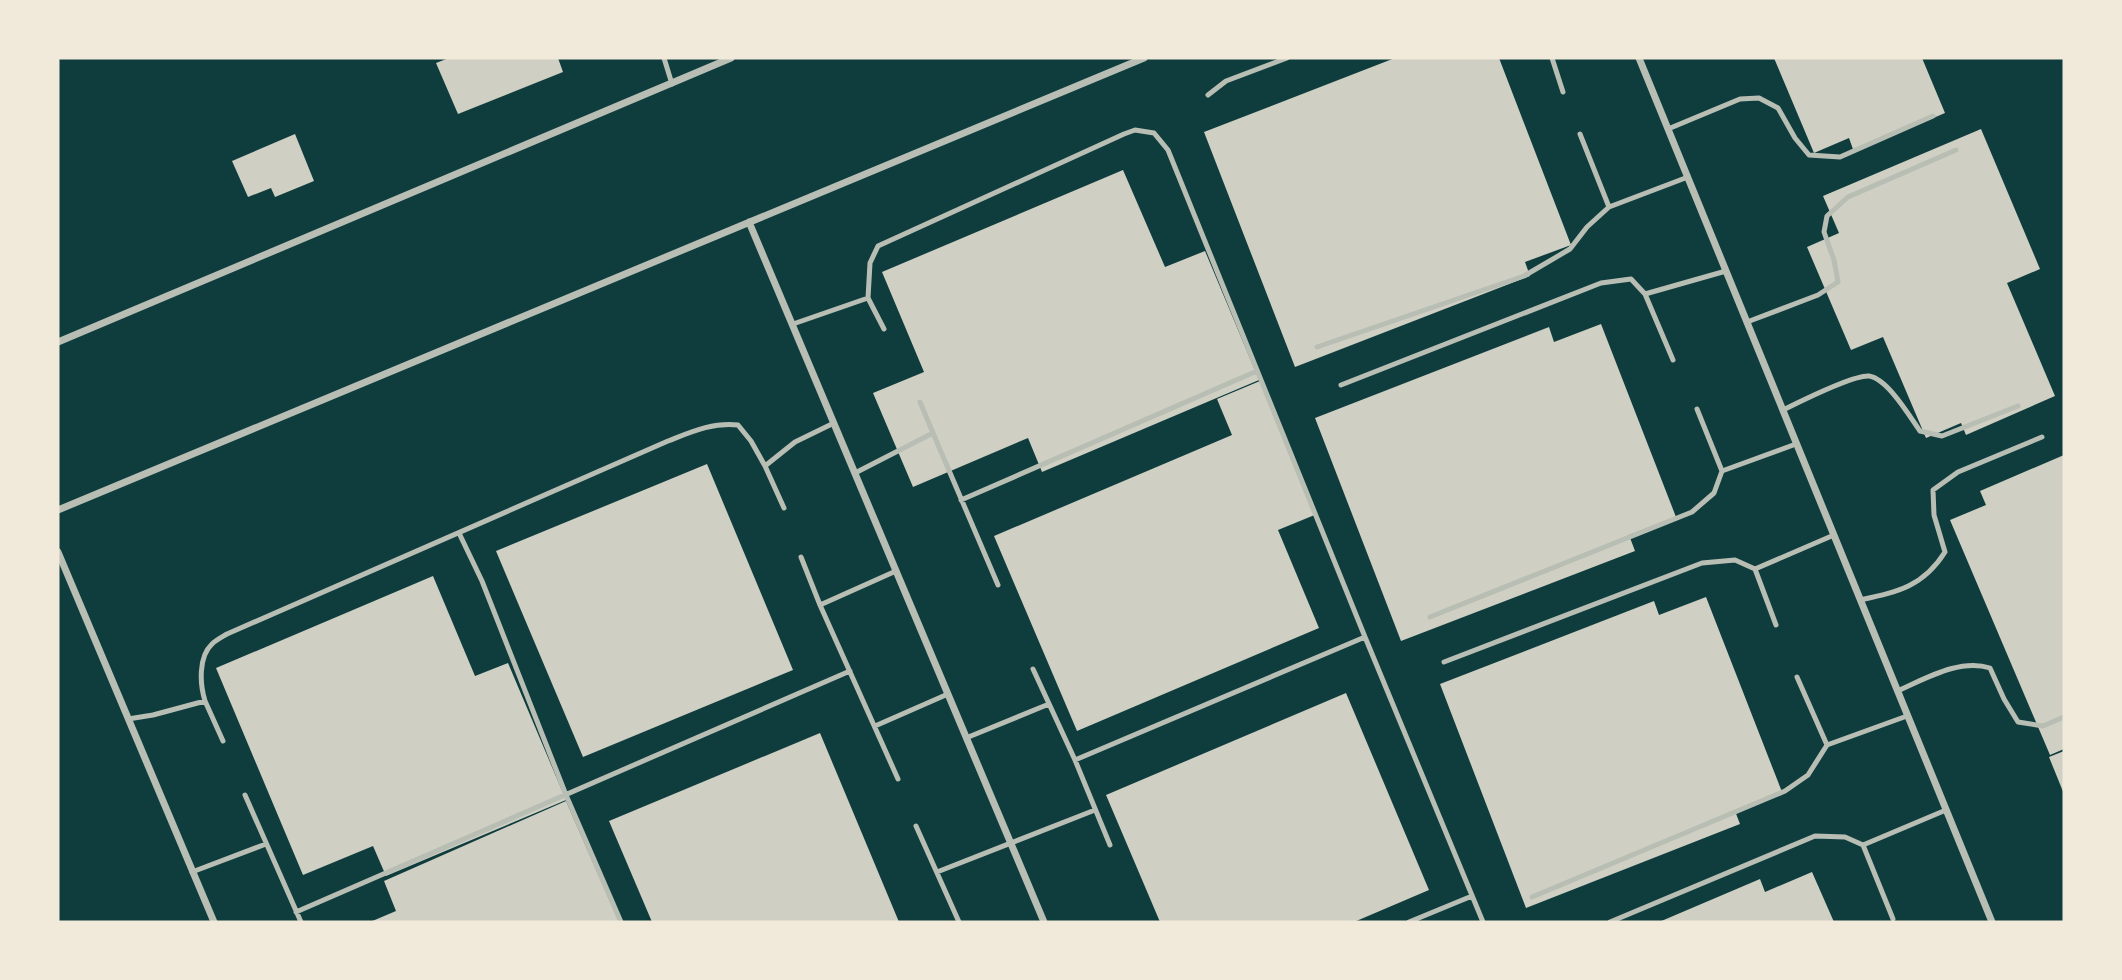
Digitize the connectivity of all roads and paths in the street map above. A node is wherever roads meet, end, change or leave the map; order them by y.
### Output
1 (664, 58) edge
2 (731, 58) edge
3 (1144, 58) edge
4 (1287, 58) edge
5 (1552, 58) edge
6 (1639, 58) edge
7 (671, 84) junction
8 (1563, 92) dead end
9 (1208, 95) dead end
10 (1933, 116) dead end
11 (1668, 129) junction
12 (1580, 134) dead end
13 (1956, 150) dead end
14 (1688, 177) junction
15 (1609, 207) junction
16 (750, 222) junction
17 (1726, 271) junction
18 (1645, 294) junction
19 (868, 298) junction
20 (1747, 323) junction
21 (793, 324) junction
22 (884, 328) dead end
23 (58, 342) edge
24 (1317, 347) dead end
25 (1673, 360) dead end
26 (1257, 371) junction
27 (1341, 385) dead end
28 (920, 402) dead end
29 (2018, 406) dead end
30 (1697, 409) dead end
31 (1783, 410) junction
32 (834, 423) junction
33 (933, 433) junction
34 (2042, 437) dead end
35 (1796, 444) junction
36 (765, 466) junction
37 (1722, 471) junction
38 (855, 473) junction
39 (961, 500) junction
40 (784, 508) dead end
41 (58, 510) edge
42 (459, 533) junction
43 (1833, 535) junction
44 (58, 552) edge
45 (801, 557) dead end
46 (1755, 569) junction
47 (896, 571) junction
48 (998, 585) dead end
49 (1860, 600) junction
50 (820, 605) junction
51 (1430, 617) dead end
52 (1776, 625) dead end
53 (1365, 637) junction
54 (1444, 662) dead end
55 (1033, 669) dead end
56 (850, 671) junction
57 (1797, 677) dead end
58 (1897, 691) junction
59 (948, 694) junction
60 (205, 701) junction
61 (1049, 704) junction
62 (1907, 716) junction
63 (2064, 717) edge
64 (128, 719) junction
65 (875, 726) junction
66 (966, 738) junction
67 (222, 741) dead end
68 (1827, 745) junction
69 (1075, 760) junction
70 (898, 779) dead end
71 (245, 795) dead end
72 (566, 795) junction
73 (1095, 810) junction
74 (1946, 810) junction
75 (916, 825) dead end
76 (1011, 842) junction
77 (266, 844) junction
78 (1110, 845) dead end
79 (1863, 845) junction
80 (192, 872) junction
81 (937, 872) junction
82 (1472, 896) junction
83 (1532, 897) dead end
84 (296, 912) junction
85 (1893, 919) dead end
86 (214, 922) edge
87 (300, 922) edge
88 (621, 922) edge
89 (959, 922) edge
90 (1044, 922) edge
91 (1409, 922) edge
92 (1483, 922) edge
93 (1610, 922) edge
94 (1992, 922) edge

1 - 7 lane
2 - 7 street
3 - 16 street
4 - 9 lane
5 - 8 lane
6 - 11 street
7 - 23 street
10 - 11 lane
11 - 14 street
12 - 15 lane
13 - 20 lane
14 - 15 lane
14 - 17 street
15 - 24 lane
16 - 21 street
16 - 41 street
17 - 18 lane
17 - 20 street
18 - 25 lane
18 - 27 lane
19 - 21 lane
19 - 22 lane
19 - 26 lane
20 - 31 street
21 - 32 street
26 - 39 lane
26 - 53 lane
28 - 33 lane
29 - 31 lane
30 - 37 lane
31 - 35 street
32 - 36 lane
32 - 38 street
33 - 38 lane
33 - 39 lane
34 - 49 lane
35 - 37 lane
35 - 43 street
36 - 40 lane
36 - 42 lane
37 - 51 lane
38 - 47 street
39 - 48 lane
42 - 60 lane
42 - 72 lane
43 - 46 lane
43 - 49 street
44 - 64 street
45 - 50 lane
46 - 52 lane
46 - 54 lane
47 - 50 lane
47 - 59 street
49 - 58 street
50 - 56 lane
53 - 69 lane
53 - 82 lane
55 - 61 lane
56 - 65 lane
56 - 72 lane
57 - 68 lane
58 - 62 street
58 - 63 lane
59 - 65 lane
59 - 66 street
60 - 64 lane
60 - 67 lane
61 - 66 lane
61 - 69 lane
62 - 68 lane
62 - 74 street
64 - 80 street
65 - 70 lane
66 - 76 street
68 - 83 lane
69 - 73 lane
71 - 77 lane
72 - 84 lane
72 - 88 lane
73 - 76 lane
73 - 78 lane
74 - 79 lane
74 - 94 street
75 - 81 lane
76 - 81 lane
76 - 90 street
77 - 80 lane
77 - 84 lane
79 - 85 lane
79 - 93 lane
80 - 86 street
81 - 89 lane
82 - 91 lane
82 - 92 lane
84 - 87 lane

